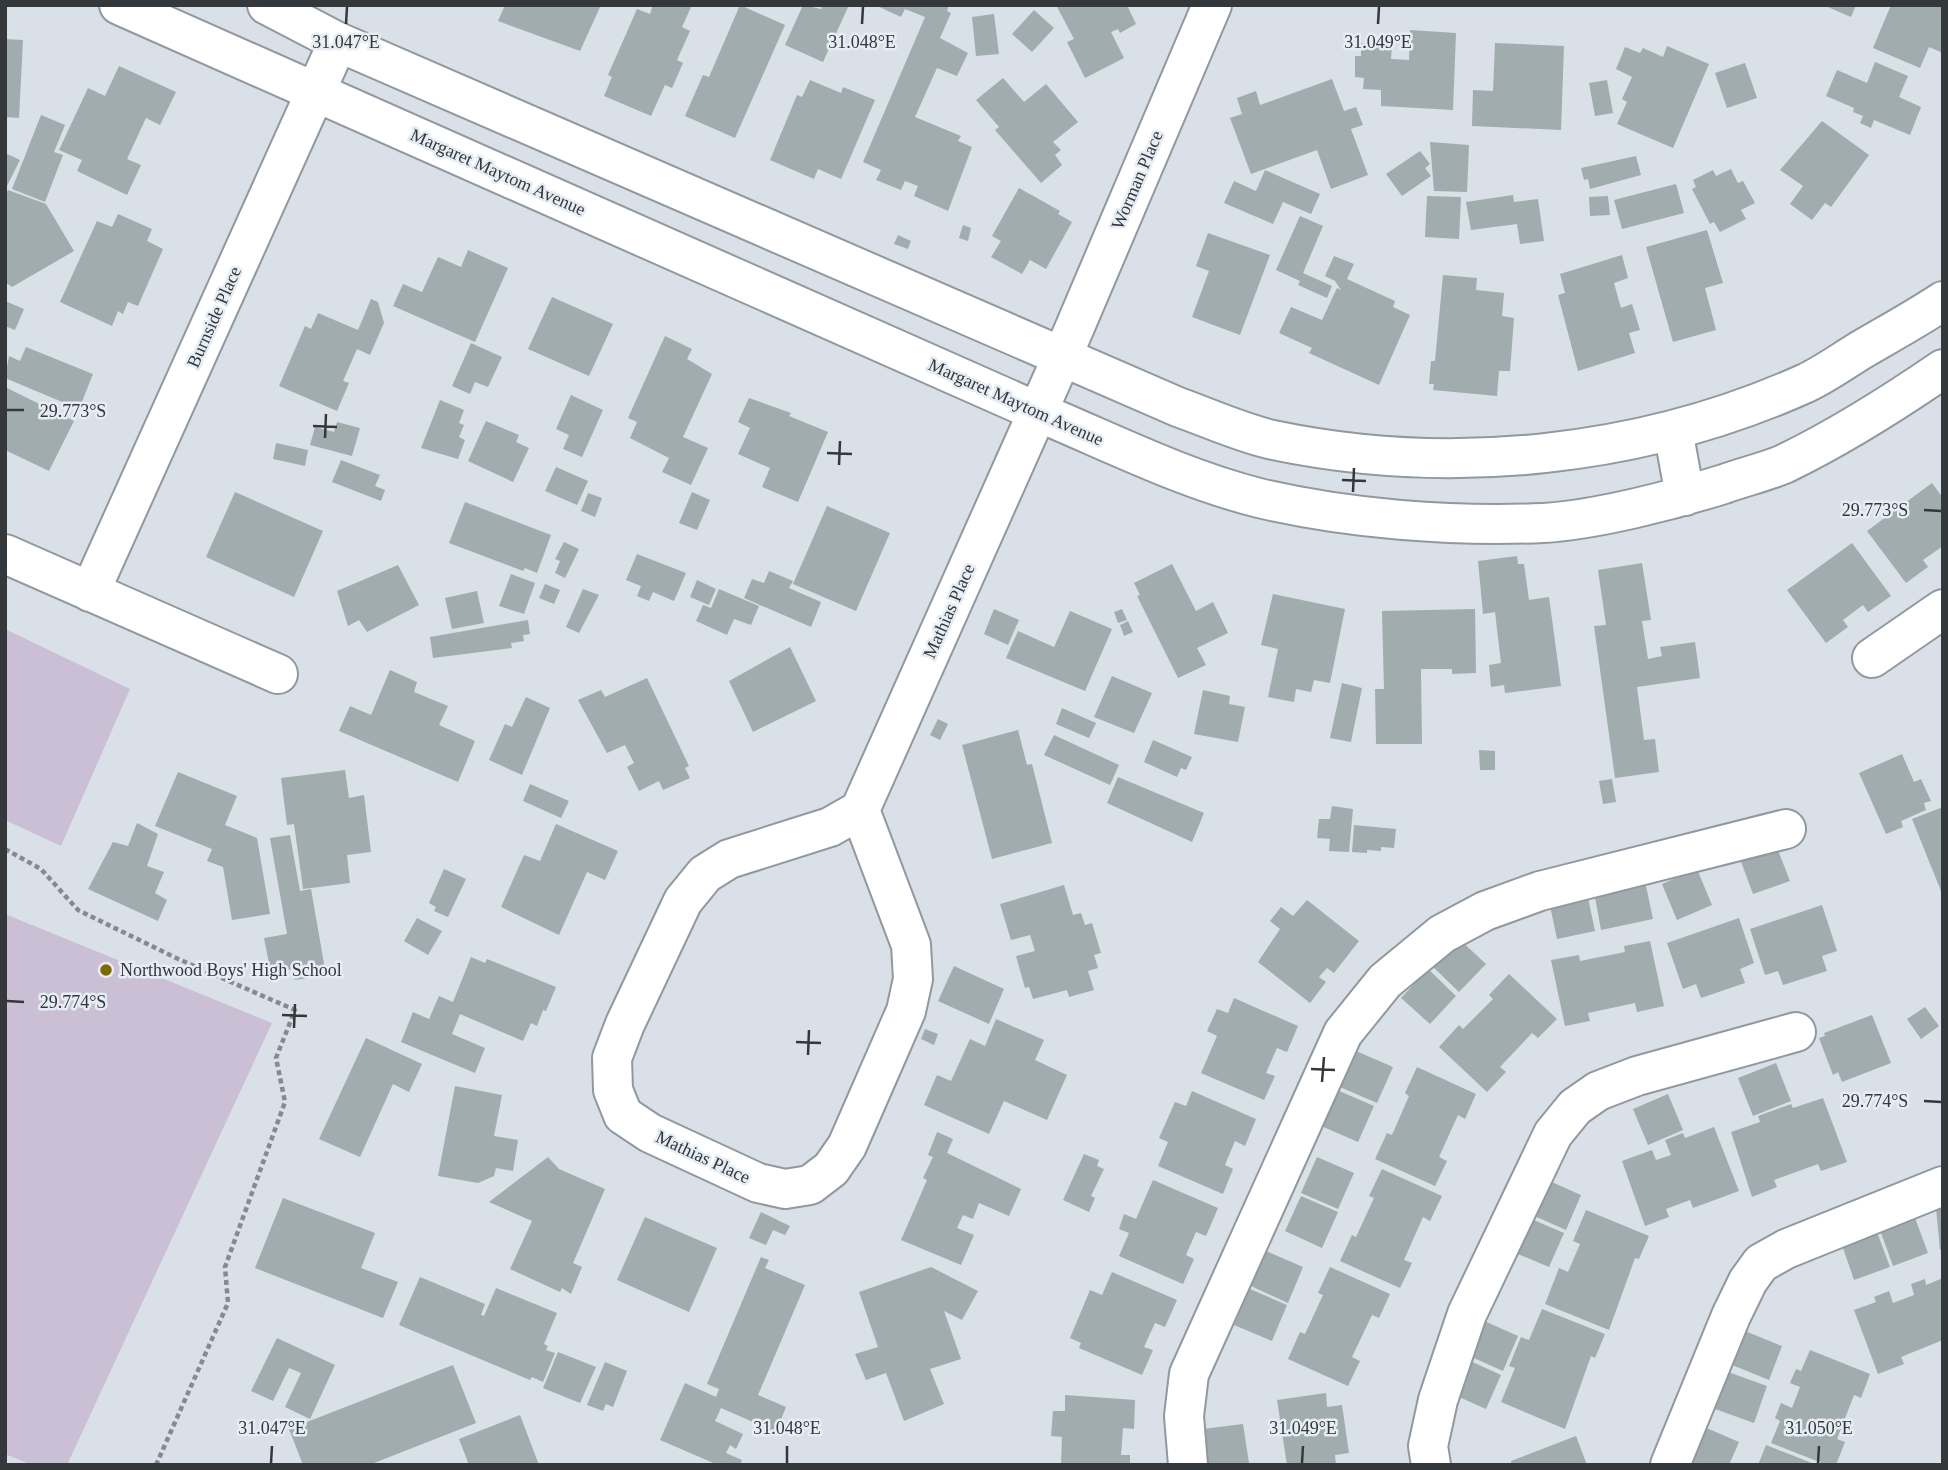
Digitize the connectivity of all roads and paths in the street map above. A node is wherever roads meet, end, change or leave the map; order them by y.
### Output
1 (119, 5) edge
2 (267, 5) edge
3 (1212, 5) edge
4 (338, 42) junction
5 (315, 92) junction
6 (1943, 301) edge
7 (1063, 355) junction
8 (1943, 369) edge
9 (1038, 412) junction
10 (1673, 430) junction
11 (1685, 496) junction
12 (5, 554) edge
13 (90, 592) junction
14 (1943, 609) edge
15 (1872, 658) dead end
16 (278, 674) dead end
17 (860, 810) junction
18 (1786, 828) dead end
19 (5, 849) edge
20 (1796, 1032) dead end
21 (1943, 1186) edge
22 (156, 1465) edge
23 (1188, 1465) edge
24 (1432, 1465) edge
25 (1670, 1465) edge

1 - 5 street, Margaret Maytom Avenue
2 - 4 street
3 - 7 street, Worman Place
4 - 5 street, Burnside Place
4 - 7 street
5 - 9 street, Margaret Maytom Avenue
5 - 13 street, Burnside Place
6 - 10 street
7 - 9 street, Worman Place
7 - 10 street
8 - 11 street, Margaret Maytom Avenue
9 - 11 street, Margaret Maytom Avenue
9 - 17 street, Mathias Place
10 - 11 street
12 - 13 street
13 - 16 street
14 - 15 street
17 - 17 street, Mathias Place
18 - 23 street
19 - 22 path
20 - 24 street
21 - 25 street

